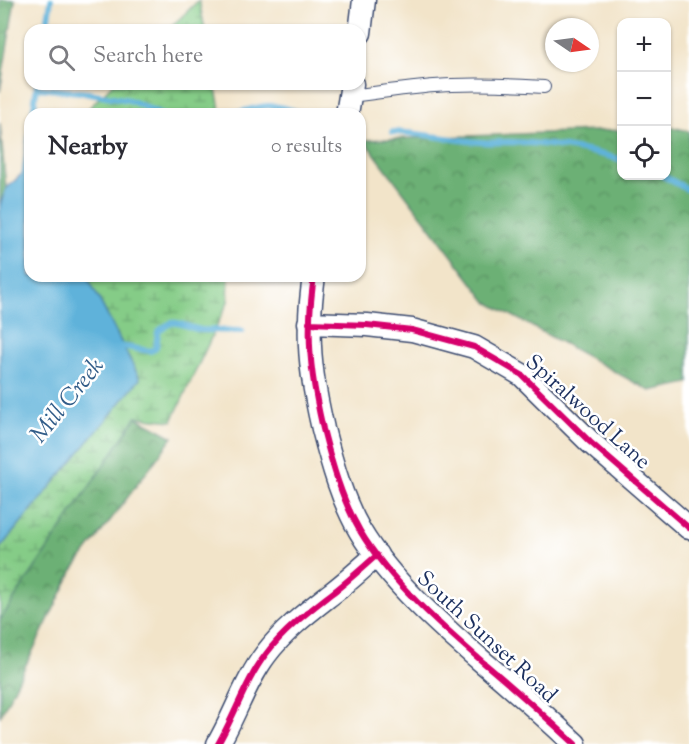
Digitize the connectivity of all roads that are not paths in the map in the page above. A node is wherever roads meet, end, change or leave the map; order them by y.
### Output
1 (364, 0) edge
2 (361, 24) edge
3 (544, 87) dead end
4 (350, 98) edge
5 (313, 282) edge
6 (309, 323) junction
7 (689, 528) edge
8 (377, 555) junction
9 (218, 744) edge
10 (575, 744) edge

1 - 2 street
3 - 4 lane
5 - 6 street, South Sunset Road
6 - 7 street, Spiralwood Lane
6 - 8 street, South Sunset Road
8 - 9 street
8 - 10 street, South Sunset Road

